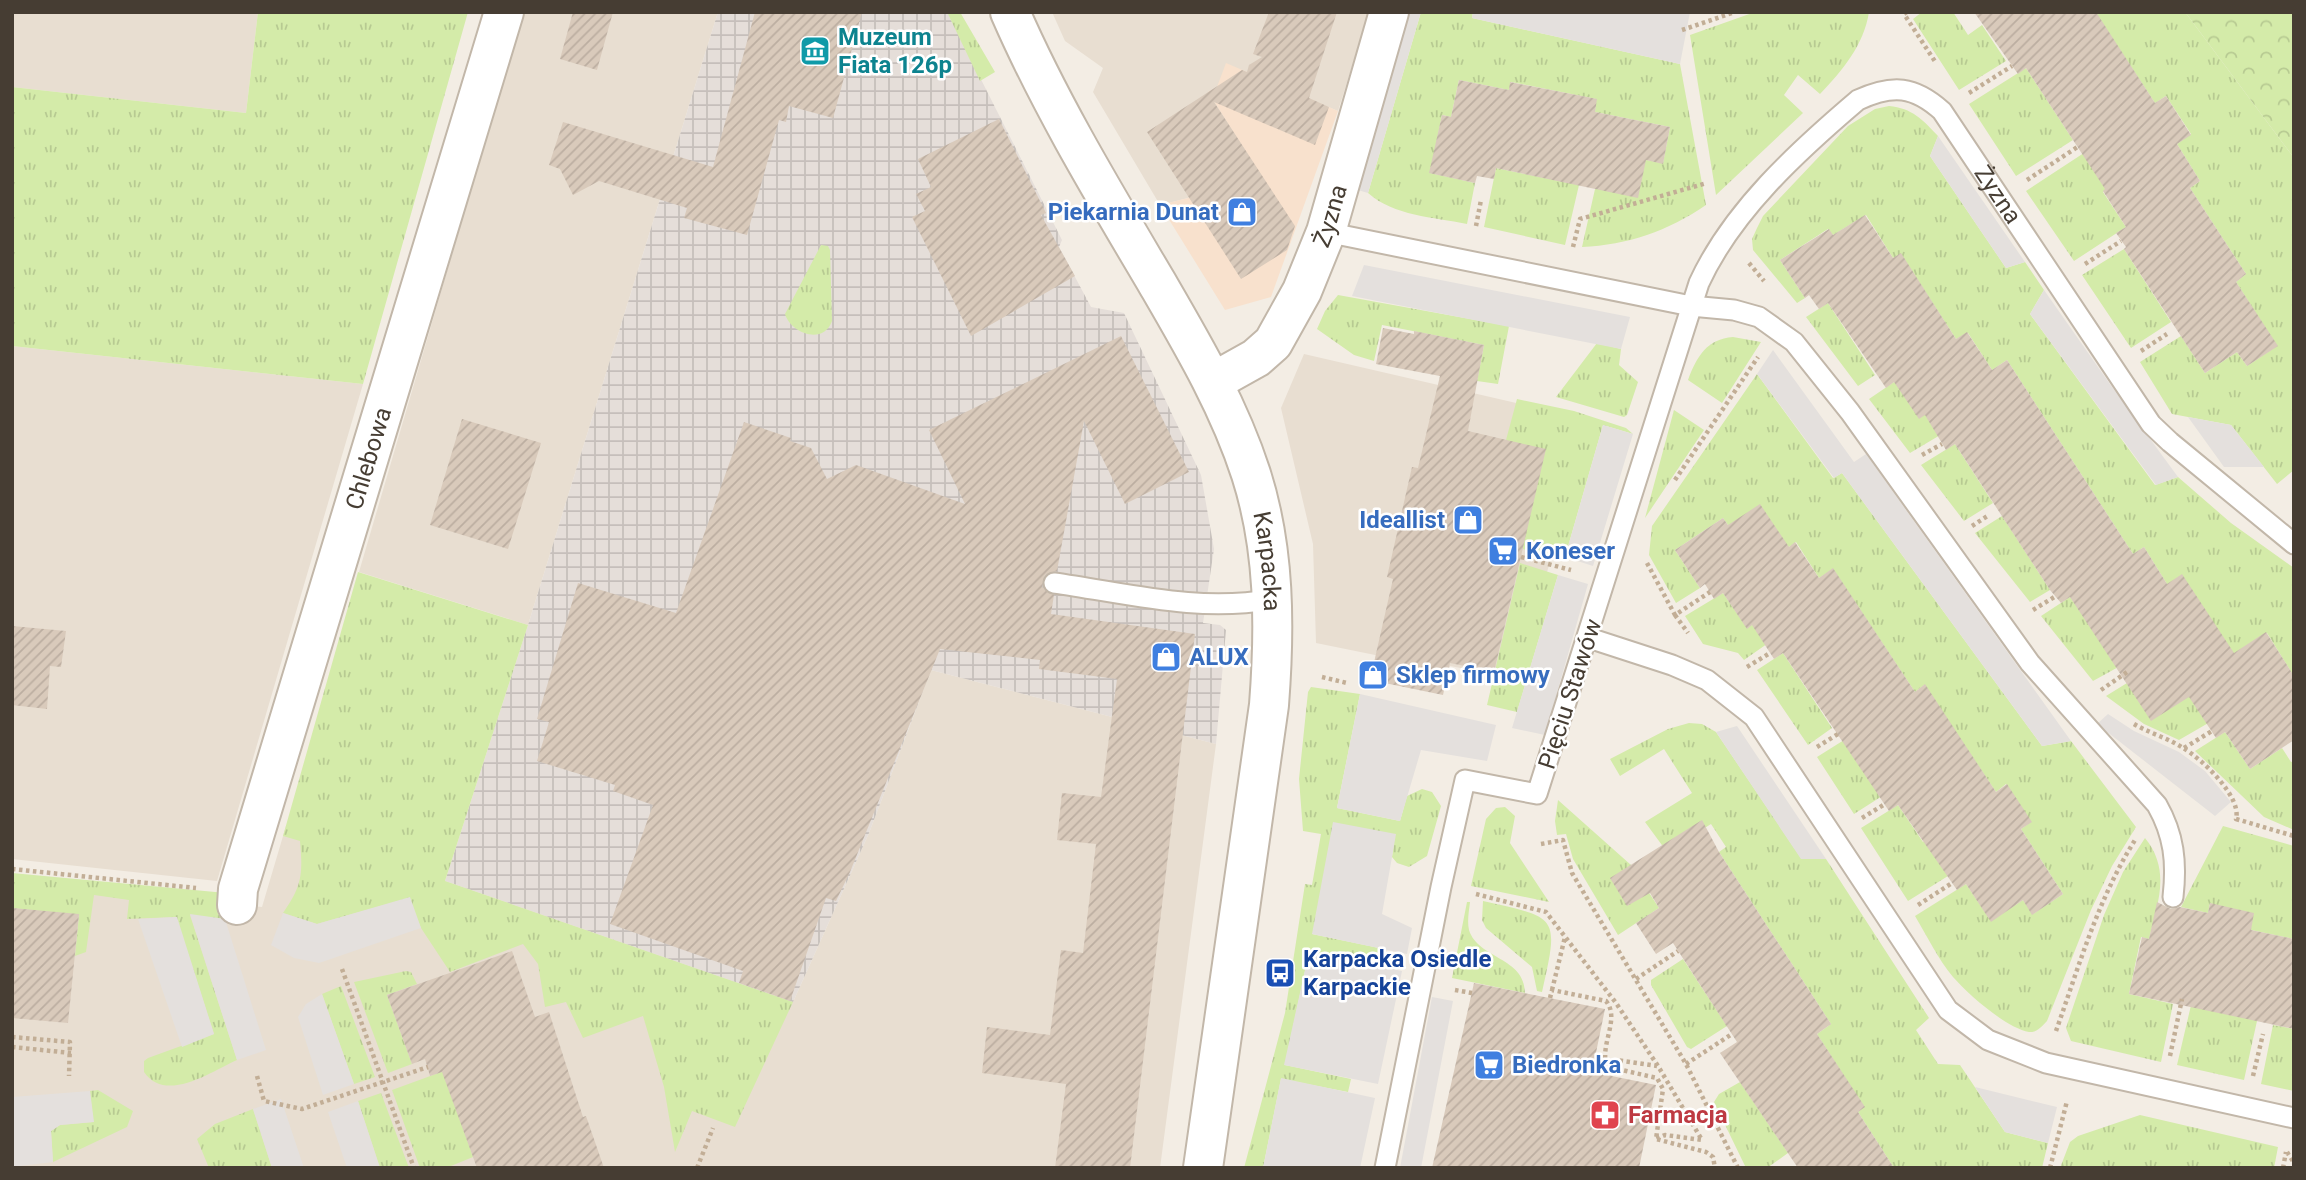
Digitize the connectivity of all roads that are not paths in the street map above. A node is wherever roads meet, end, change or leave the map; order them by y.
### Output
1 (504, 12) edge
2 (1010, 12) edge
3 (1389, 12) edge
4 (1326, 232) junction
5 (1690, 306) junction
6 (1213, 382) junction
7 (2294, 544) edge
8 (1054, 583) dead end
9 (1272, 599) junction
10 (1589, 638) junction
11 (237, 897) road end
12 (2173, 897) dead end
13 (2294, 1118) edge
14 (1203, 1168) edge
15 (1385, 1168) edge

1 - 11 street, Chlebowa
2 - 6 street, Karpacka
3 - 4 street, Żyzna
4 - 5 lane
4 - 6 street, Żyzna
5 - 7 lane, Żyzna
5 - 10 lane, Pięciu Stawów
5 - 12 lane
6 - 9 street, Karpacka
8 - 9 lane
9 - 14 street, Karpacka
10 - 13 lane
10 - 15 lane, Pięciu Stawów

